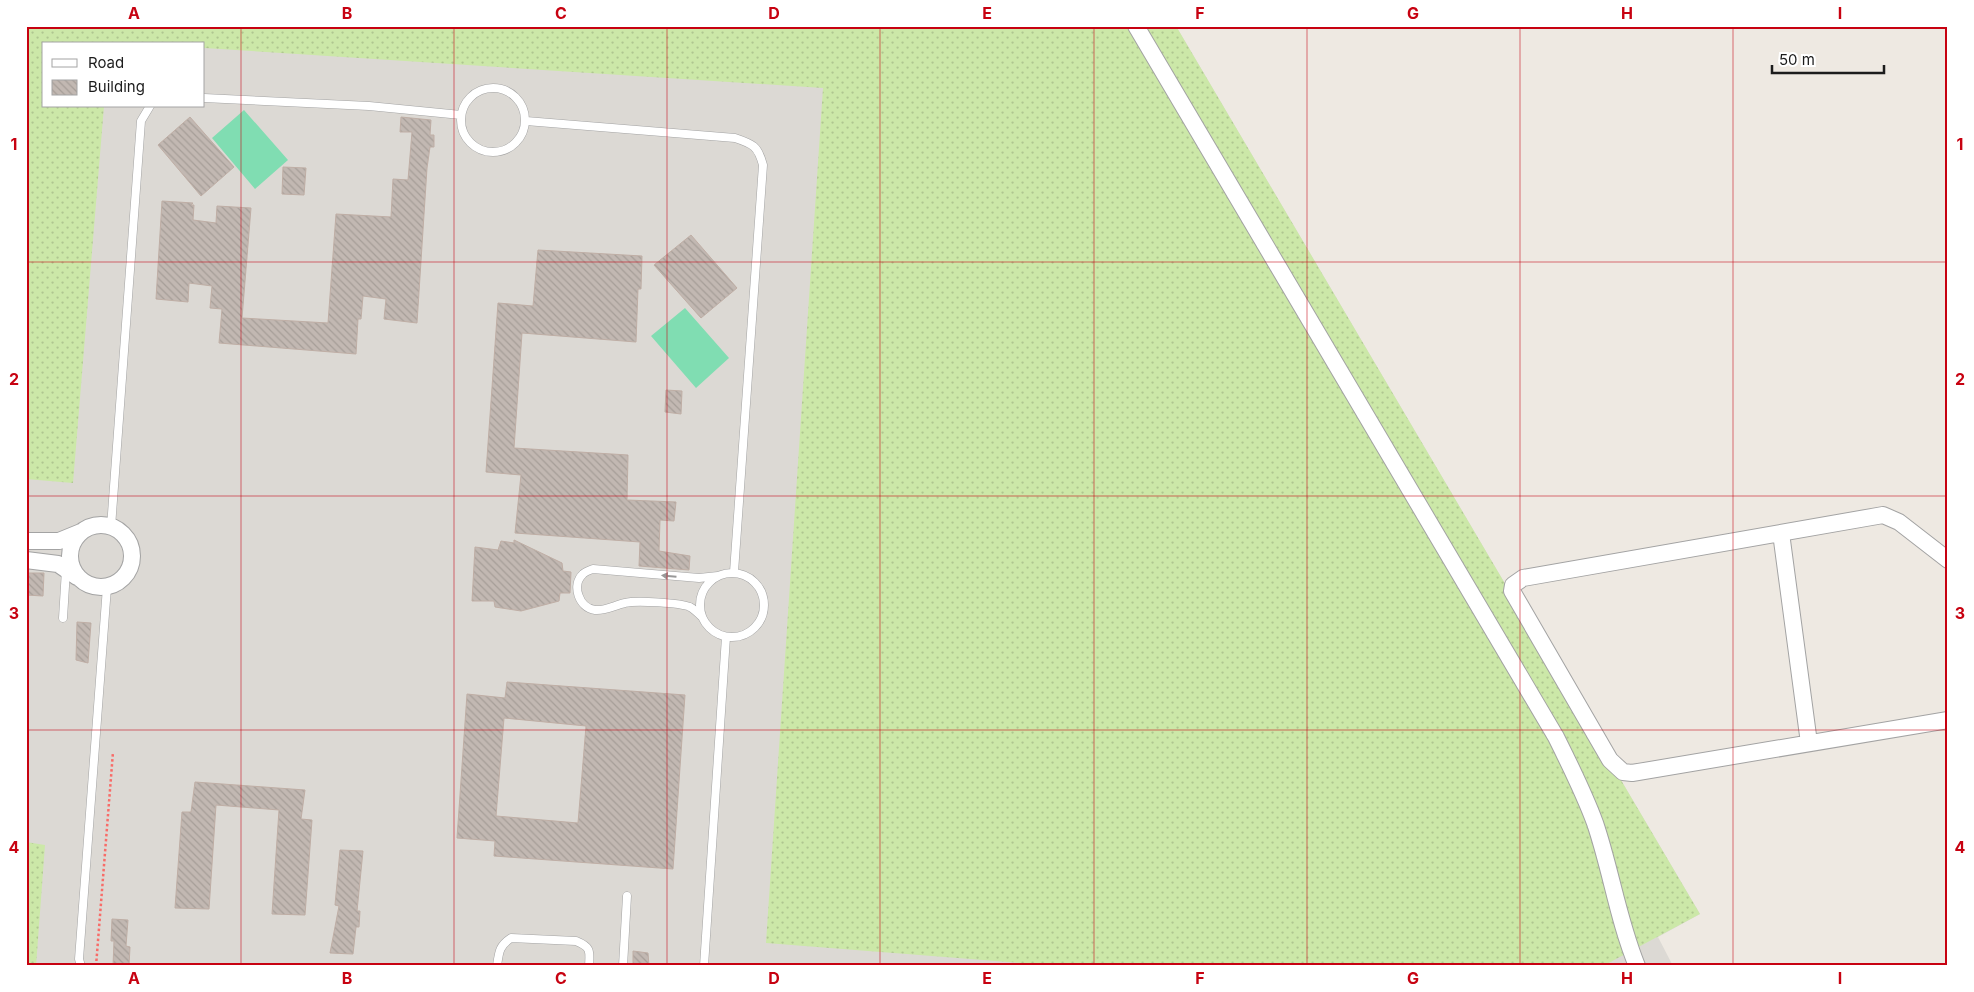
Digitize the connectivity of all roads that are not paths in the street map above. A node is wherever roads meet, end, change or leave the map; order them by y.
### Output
1 (1136, 26) edge
2 (205, 98) edge
3 (149, 108) edge
4 (461, 115) junction
5 (526, 121) junction
6 (111, 527) junction
7 (81, 532) junction
8 (1781, 533) junction
9 (27, 540) edge
10 (26, 560) edge
11 (1948, 560) edge
12 (66, 568) junction
13 (734, 572) junction
14 (718, 576) junction
15 (80, 580) junction
16 (107, 587) junction
17 (702, 617) junction
18 (63, 618) dead end
19 (726, 637) junction
20 (1948, 720) edge
21 (1809, 743) junction
22 (627, 896) dead end
23 (81, 966) edge
24 (498, 966) edge
25 (589, 966) edge
26 (622, 966) edge
27 (704, 966) edge
28 (1637, 966) edge

1 - 28 street
2 - 4 lane
3 - 6 lane
4 - 5 lane
4 - 5 lane
5 - 13 lane
6 - 7 street
6 - 16 street
7 - 9 street
7 - 15 street
8 - 11 street
8 - 21 street
8 - 21 street
10 - 12 street
12 - 15 street
12 - 18 lane
13 - 14 lane
13 - 19 lane
14 - 17 lane
14 -> 17 lane
15 - 16 street
16 - 23 lane
17 - 19 lane
19 - 27 lane
20 - 21 street
22 - 26 lane
24 - 25 lane

